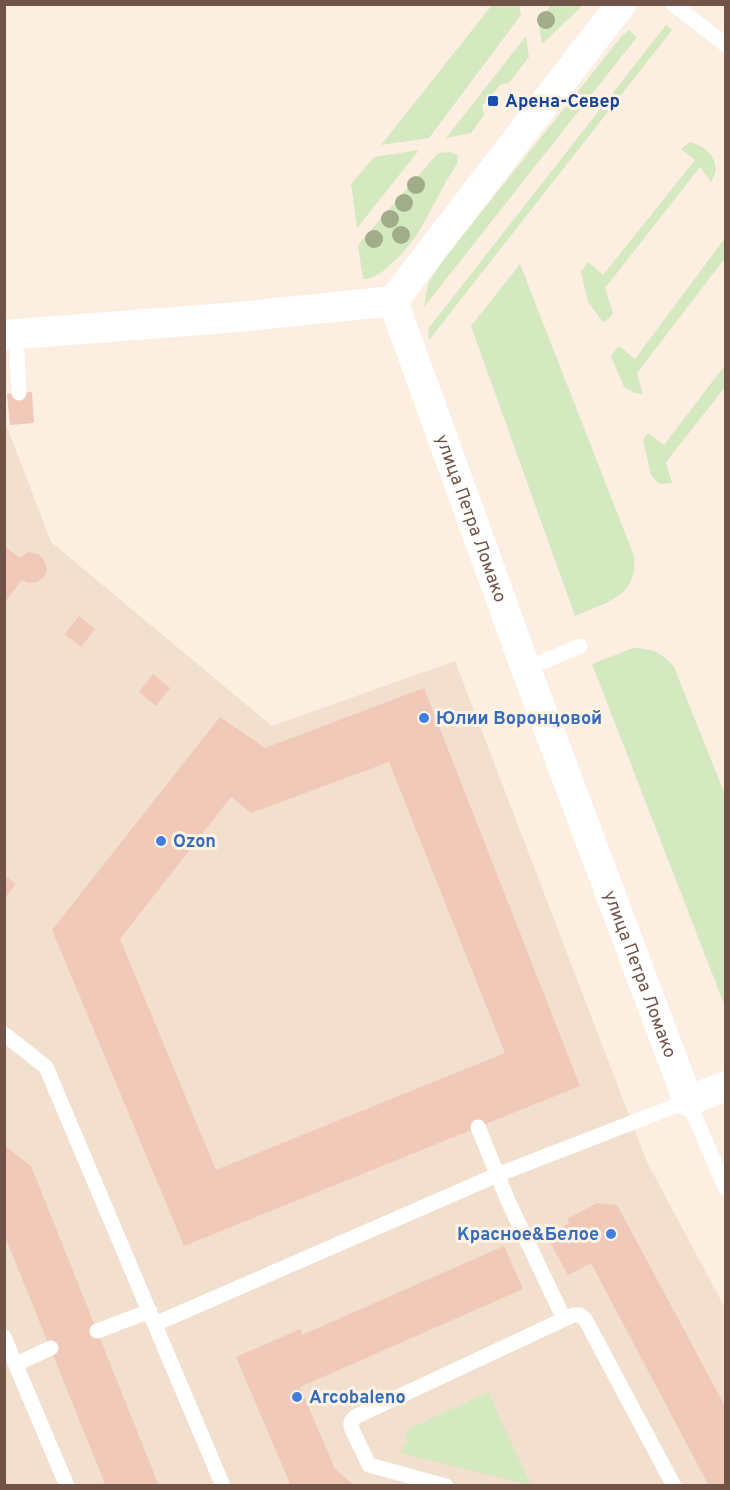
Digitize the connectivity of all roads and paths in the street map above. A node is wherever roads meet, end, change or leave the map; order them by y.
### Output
1 (621, 4) edge
2 (673, 4) edge
3 (726, 45) edge
4 (393, 301) junction
5 (10, 335) edge
6 (19, 393) dead end
7 (580, 646) dead end
8 (526, 669) junction
9 (4, 1034) edge
10 (726, 1086) edge
11 (688, 1101) junction
12 (478, 1127) dead end
13 (497, 1175) junction
14 (726, 1189) edge
15 (153, 1318) junction
16 (564, 1320) junction
17 (97, 1331) dead end
18 (4, 1336) edge
19 (51, 1348) dead end
20 (16, 1364) junction
21 (67, 1485) edge
22 (223, 1485) edge
23 (446, 1485) edge
24 (674, 1485) edge

1 - 4 street
2 - 3 lane
4 - 5 street
4 - 8 street, улица Петра Ломако
5 - 6 lane
7 - 8 lane
8 - 11 street, улица Петра Ломако
9 - 15 lane
10 - 11 street
11 - 13 lane
11 - 14 lane
12 - 13 lane
13 - 15 lane
13 - 16 lane
15 - 17 lane
15 - 22 lane
16 - 23 lane
16 - 24 lane
18 - 20 lane
19 - 20 lane
20 - 21 lane

